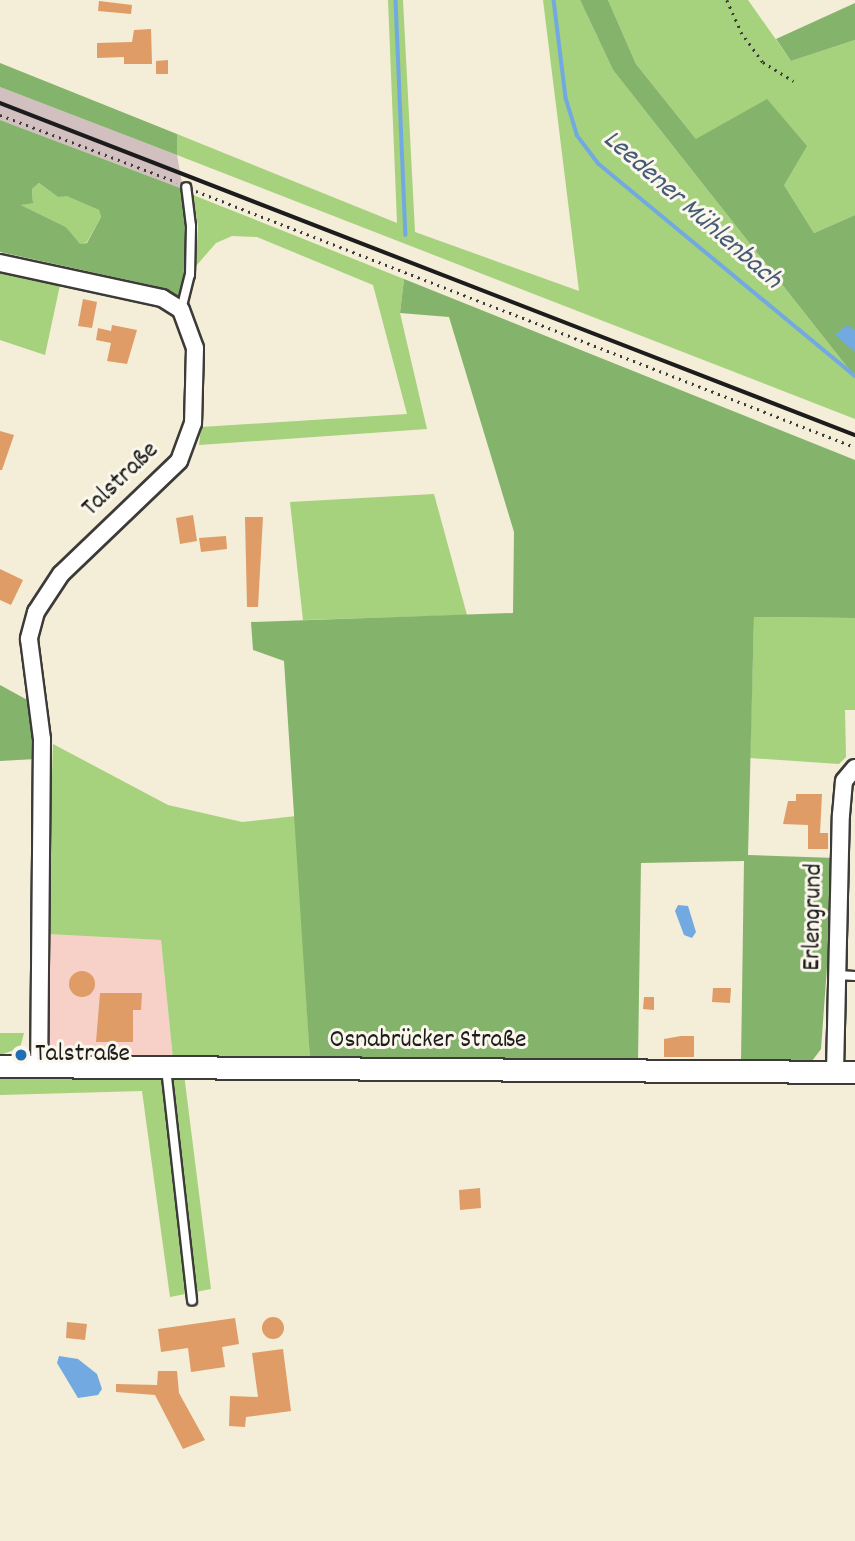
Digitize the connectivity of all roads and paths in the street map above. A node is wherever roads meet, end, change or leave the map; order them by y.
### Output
1 (727, 0) edge
2 (793, 81) dead end
3 (0, 115) edge
4 (187, 187) junction
5 (0, 263) edge
6 (181, 310) junction
7 (855, 447) edge
8 (855, 768) edge
9 (837, 975) junction
10 (855, 976) edge
11 (0, 1066) edge
12 (39, 1066) junction
13 (166, 1067) junction
14 (845, 1072) edge
15 (192, 1301) dead end

1 - 2 path
3 - 4 path
4 - 6 lane
4 - 7 path
5 - 6 street
6 - 12 street, Talstraße
8 - 9 street, Erlengrund
9 - 10 lane
9 - 14 street, Erlengrund
11 - 12 main road, Osnabrücker Straße
12 - 13 main road, Osnabrücker Straße
13 - 14 main road, Osnabrücker Straße
13 - 15 lane

